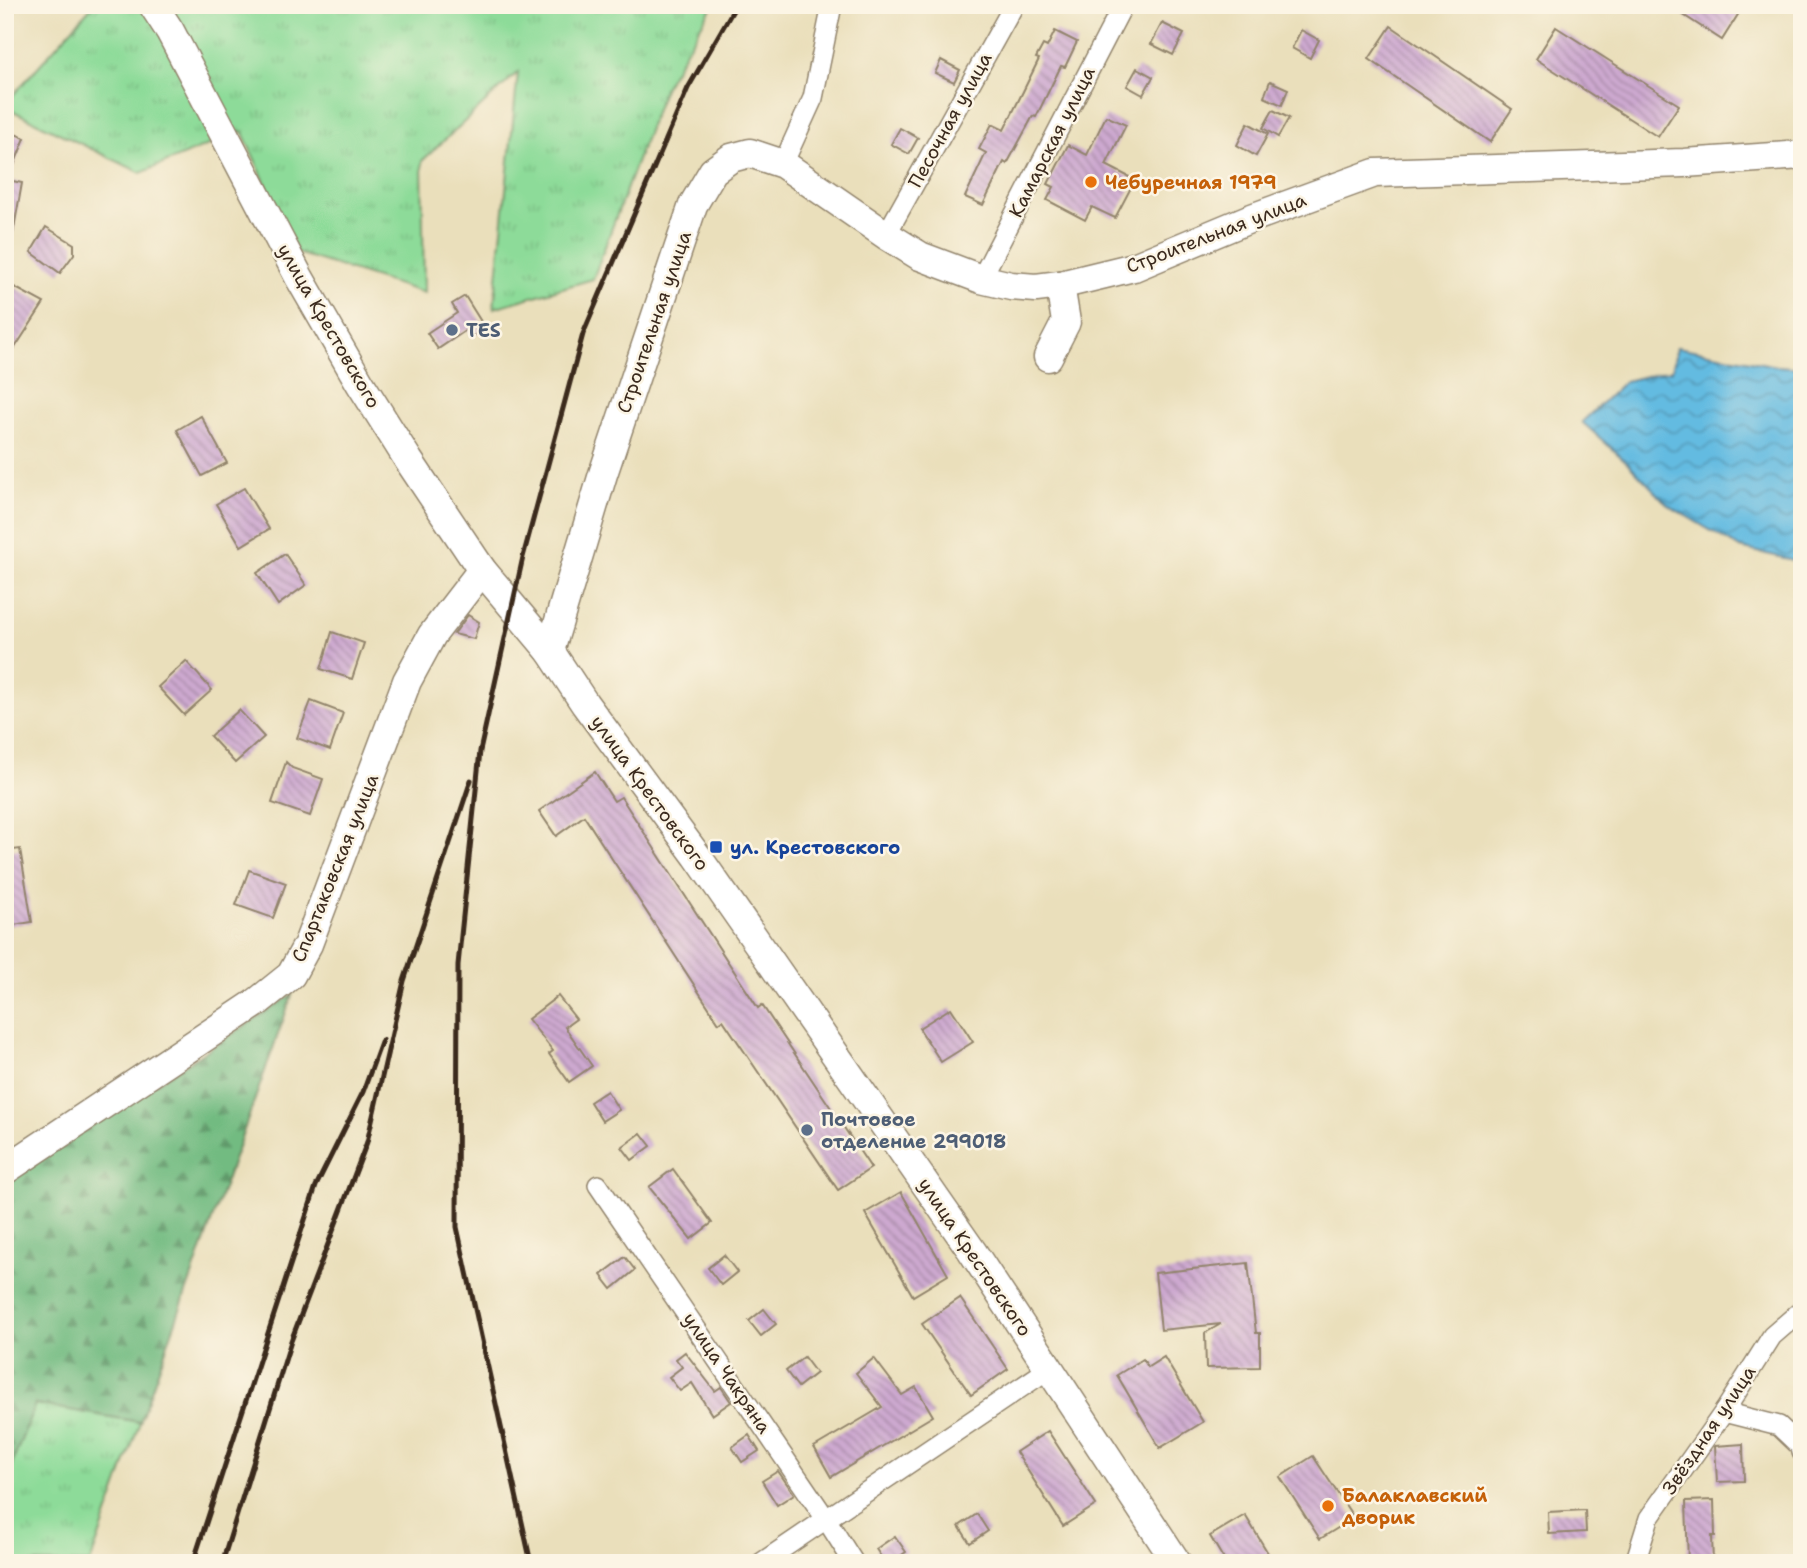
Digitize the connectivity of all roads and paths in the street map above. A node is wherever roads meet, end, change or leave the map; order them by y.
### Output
1 (153, 5) edge
2 (832, 5) edge
3 (1014, 5) edge
4 (1123, 5) edge
5 (1802, 155) edge
6 (783, 164) junction
7 (886, 235) junction
8 (981, 279) junction
9 (1060, 285) junction
10 (1048, 357) dead end
11 (482, 570) junction
12 (550, 651) junction
13 (5, 1170) edge
14 (598, 1185) dead end
15 (1802, 1310) edge
16 (1050, 1368) junction
17 (1724, 1412) junction
18 (1802, 1452) edge
19 (826, 1519) junction
20 (761, 1563) edge
21 (854, 1563) edge
22 (1177, 1563) edge
23 (1635, 1563) edge

1 - 11 main road, улица Крестовского
2 - 6 street
3 - 7 street, Песочная улица
4 - 8 street, Камарская улица
5 - 9 main road, Строительная улица
6 - 7 main road, Строительная улица
6 - 12 main road, Строительная улица
7 - 8 main road, Строительная улица
8 - 9 main road, Строительная улица
9 - 10 main road
11 - 12 main road, улица Крестовского
11 - 13 main road, Спартаковская улица
12 - 16 main road, улица Крестовского
14 - 19 street, улица Чакряна
15 - 17 street, Звёздная улица
16 - 19 street
16 - 22 main road, улица Крестовского
17 - 18 street
17 - 23 street, Звёздная улица
19 - 20 street
19 - 21 street, улица Чакряна

